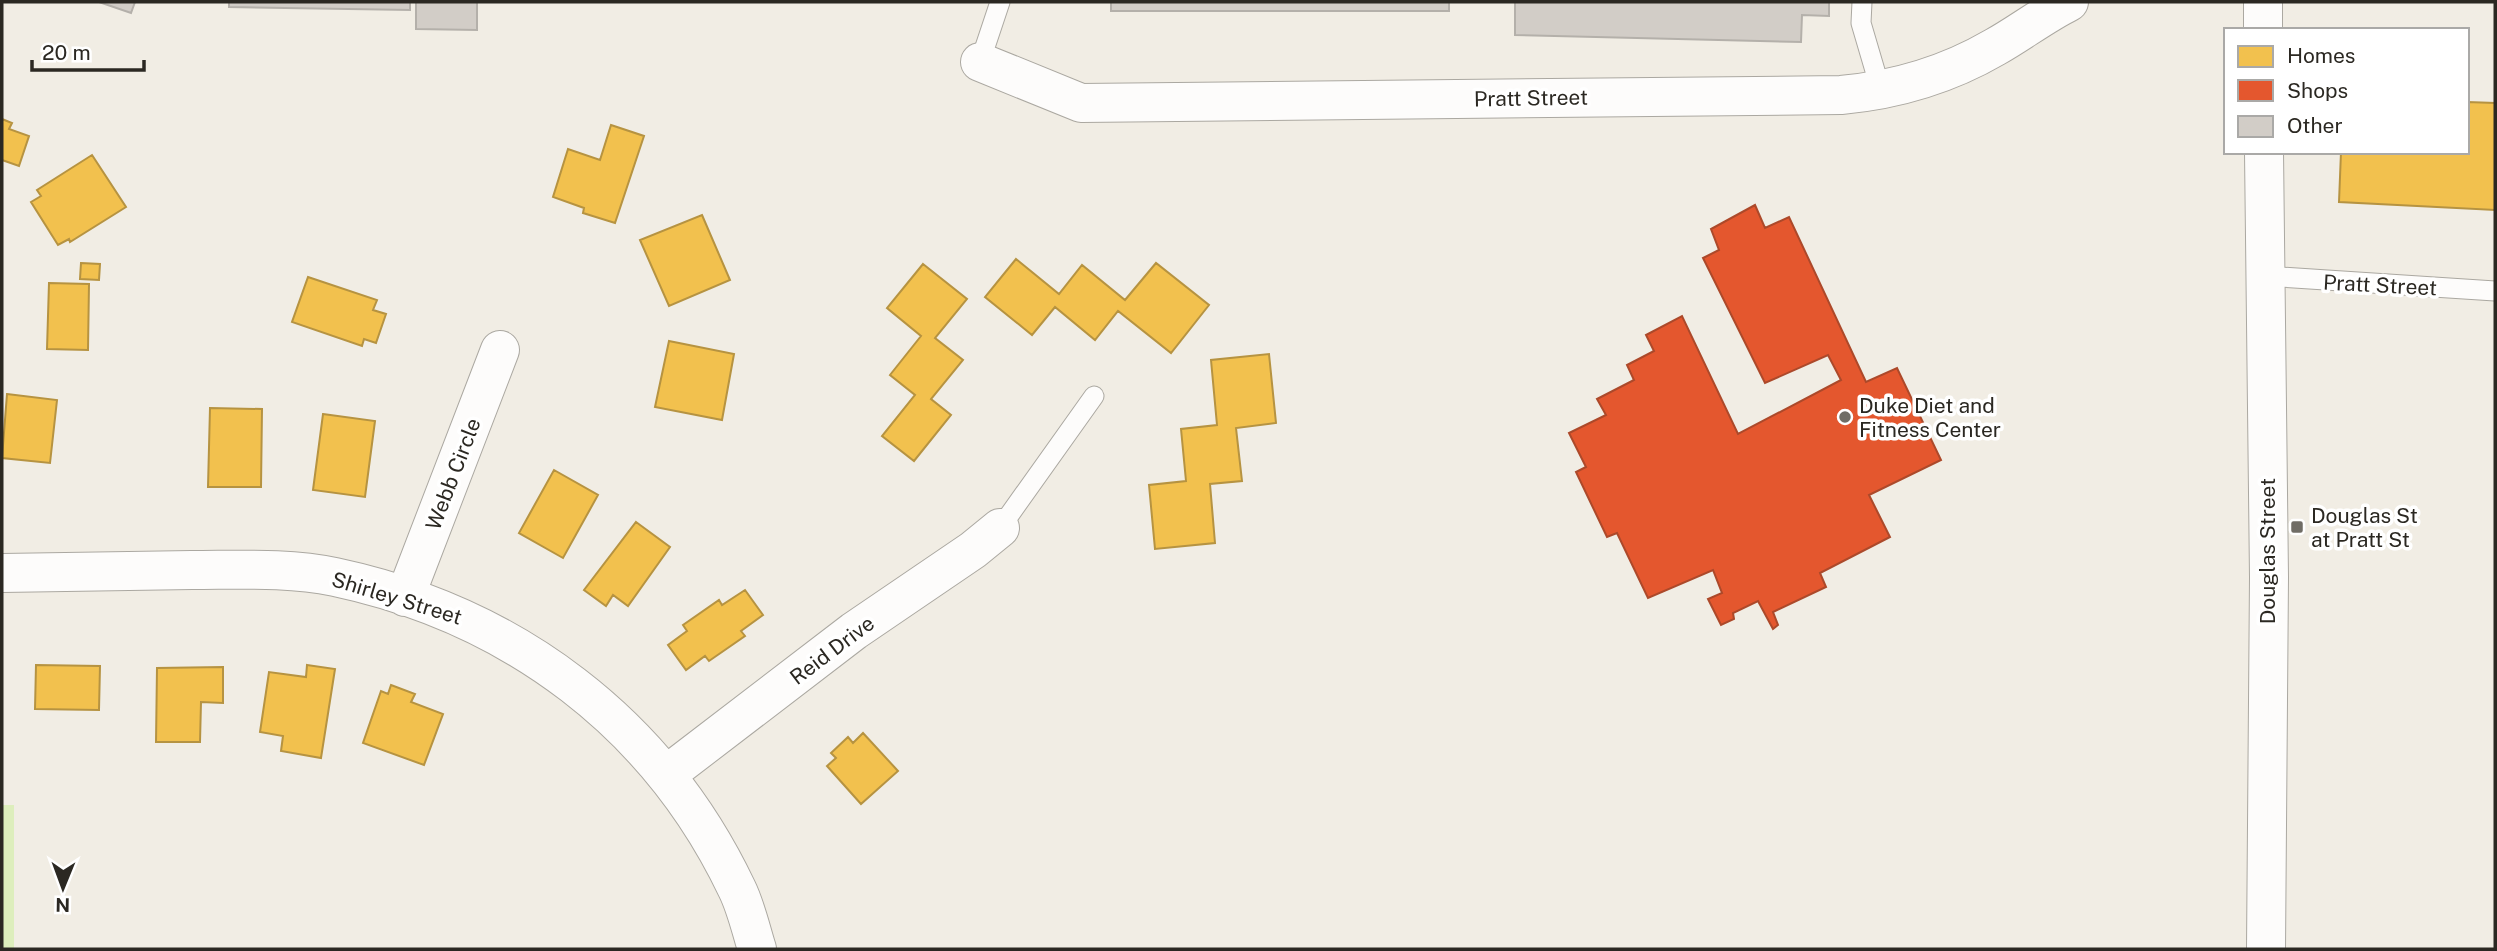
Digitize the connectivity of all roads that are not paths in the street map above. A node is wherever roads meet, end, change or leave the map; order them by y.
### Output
1 (1000, 2) edge
2 (1862, 2) edge
3 (2069, 2) edge
4 (2263, 2) edge
5 (2263, 28) edge
6 (981, 62) joint
7 (1881, 91) junction
8 (2264, 154) edge
9 (2265, 276) junction
10 (2495, 291) edge
11 (500, 351) dead end
12 (1094, 396) dead end
13 (1000, 528) joint
14 (2, 573) edge
15 (405, 597) junction
16 (666, 775) junction
17 (757, 949) edge
18 (2266, 949) edge

1 - 6 lane
2 - 7 lane
3 - 7 street, Pratt Street
4 - 5 street
6 - 7 street, Pratt Street
8 - 9 street, Douglas Street
9 - 10 lane, Pratt Street
9 - 18 street, Douglas Street
11 - 15 street, Webb Circle
12 - 13 lane
13 - 16 street, Reid Drive
14 - 15 street, Shirley Street
15 - 16 street, Shirley Street
16 - 17 street, Shirley Street

